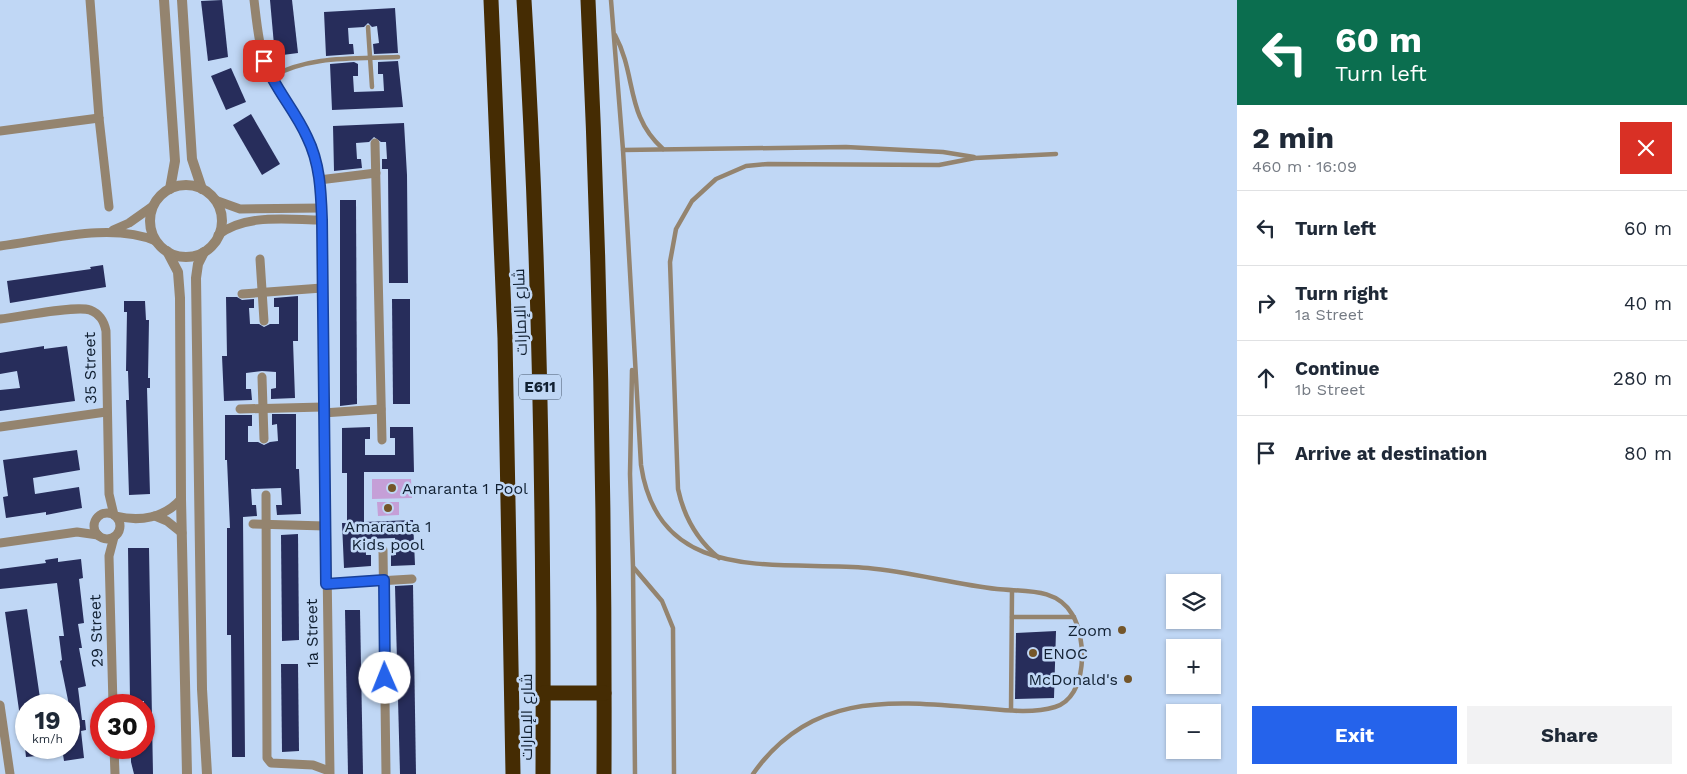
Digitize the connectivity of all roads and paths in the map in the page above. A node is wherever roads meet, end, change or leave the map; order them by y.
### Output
1 (90, 0) edge
2 (164, 0) edge
3 (182, 0) edge
4 (254, 0) edge
5 (491, 0) edge
6 (524, 0) edge
7 (588, 0) edge
8 (612, 0) edge
9 (368, 27) dead end
10 (614, 33) junction
11 (398, 57) dead end
12 (370, 58) junction
13 (271, 77) junction
14 (372, 86) dead end
15 (99, 118) junction
16 (0, 132) edge
17 (375, 143) dead end
18 (663, 149) junction
19 (623, 150) junction
20 (1056, 154) dead end
21 (975, 158) junction
22 (376, 173) junction
23 (320, 180) junction
24 (170, 189) junction
25 (202, 189) junction
26 (215, 200) junction
27 (153, 206) junction
28 (109, 207) dead end
29 (322, 208) junction
30 (322, 220) junction
31 (111, 231) junction
32 (218, 235) junction
33 (156, 241) junction
34 (0, 246) edge
35 (167, 251) junction
36 (204, 252) junction
37 (260, 259) dead end
38 (322, 288) junction
39 (262, 292) junction
40 (242, 294) dead end
41 (0, 319) edge
42 (264, 321) dead end
43 (633, 348) junction
44 (262, 376) dead end
45 (263, 408) junction
46 (240, 409) dead end
47 (381, 409) junction
48 (323, 410) junction
49 (106, 412) junction
50 (0, 427) edge
51 (264, 439) dead end
52 (382, 440) dead end
53 (109, 494) junction
54 (266, 495) dead end
55 (181, 499) junction
56 (103, 514) junction
57 (115, 515) junction
58 (155, 516) junction
59 (135, 518) junction
60 (96, 521) junction
61 (253, 524) dead end
62 (266, 524) junction
63 (326, 526) junction
64 (77, 532) junction
65 (182, 533) junction
66 (117, 534) junction
67 (100, 536) junction
68 (0, 543) edge
69 (383, 550) dead end
70 (108, 556) junction
71 (720, 560) junction
72 (634, 567) junction
73 (412, 579) dead end
74 (384, 580) junction
75 (326, 584) junction
76 (1012, 591) junction
77 (1012, 616) junction
78 (1074, 617) junction
79 (544, 693) junction
80 (604, 693) junction
81 (113, 694) edge
82 (0, 705) edge
83 (1011, 710) junction
84 (512, 720) junction
85 (114, 759) edge
86 (330, 772) edge
87 (10, 774) edge
88 (115, 774) edge
89 (188, 774) edge
90 (207, 774) edge
91 (386, 774) edge
92 (505, 774) edge
93 (513, 774) edge
94 (543, 774) edge
95 (604, 774) edge
96 (635, 774) edge
97 (674, 774) edge
98 (753, 774) edge

1 - 15 street
2 - 24 street
3 - 25 street
4 - 13 street, 1a Street
5 - 84 highway
6 - 79 highway, شارع الإمارات / E611
7 - 80 highway
8 - 10 lane
9 - 12 lane
10 - 18 lane
10 - 19 lane
11 - 12 lane
12 - 13 lane
12 - 14 lane
13 - 23 street, 1a Street
15 - 16 street
15 - 28 street
17 - 22 street
18 - 19 lane
18 - 21 lane
19 - 43 lane
20 - 21 lane
21 - 71 lane
22 - 23 street
22 - 47 street
23 - 29 street, 1a Street
24 - 25 street
24 - 27 street
25 - 26 street
26 - 29 street
26 - 32 street
27 - 31 street
27 - 33 street
29 - 30 street, 1a Street
30 - 32 street
30 - 38 street, 1a Street
31 - 33 street
31 - 34 street
32 - 36 street
33 - 35 street
35 - 36 street
35 - 55 street
36 - 90 street
37 - 39 street
38 - 39 street
38 - 48 street, 1a Street
39 - 40 street
39 - 42 street
41 - 49 street, 35 Street
43 - 71 lane
43 - 72 lane
44 - 45 street
45 - 46 street
45 - 48 street
45 - 51 street
47 - 48 street
47 - 52 street
48 - 63 street, 1a Street
49 - 50 street
49 - 53 street, 35 Street
53 - 56 street
53 - 57 street
54 - 62 street
55 - 58 street
55 - 65 street
56 - 57 street
56 - 60 street
57 - 59 street
57 - 66 street
58 - 59 street
58 - 65 street
59 - 66 street
60 - 64 street
60 - 67 street
61 - 62 street
62 - 63 street
62 - 86 street
63 - 75 street, 1a Street
64 - 67 street
64 - 68 street
65 - 89 street
66 - 67 street
66 - 70 street, 29 Street
67 - 70 street, 29 Street
69 - 74 street
70 - 81 street, 29 Street
71 - 76 lane
72 - 96 lane
72 - 97 lane
73 - 74 street
74 - 75 street
74 - 91 street
75 - 86 street, 1a Street
76 - 77 lane
76 - 78 lane
77 - 78 lane
77 - 83 lane
78 - 83 lane
79 - 80 highway
79 - 94 highway, شارع الإمارات / E611
80 - 95 highway
82 - 87 street
83 - 98 lane
84 - 92 highway
84 - 93 highway
85 - 88 street

